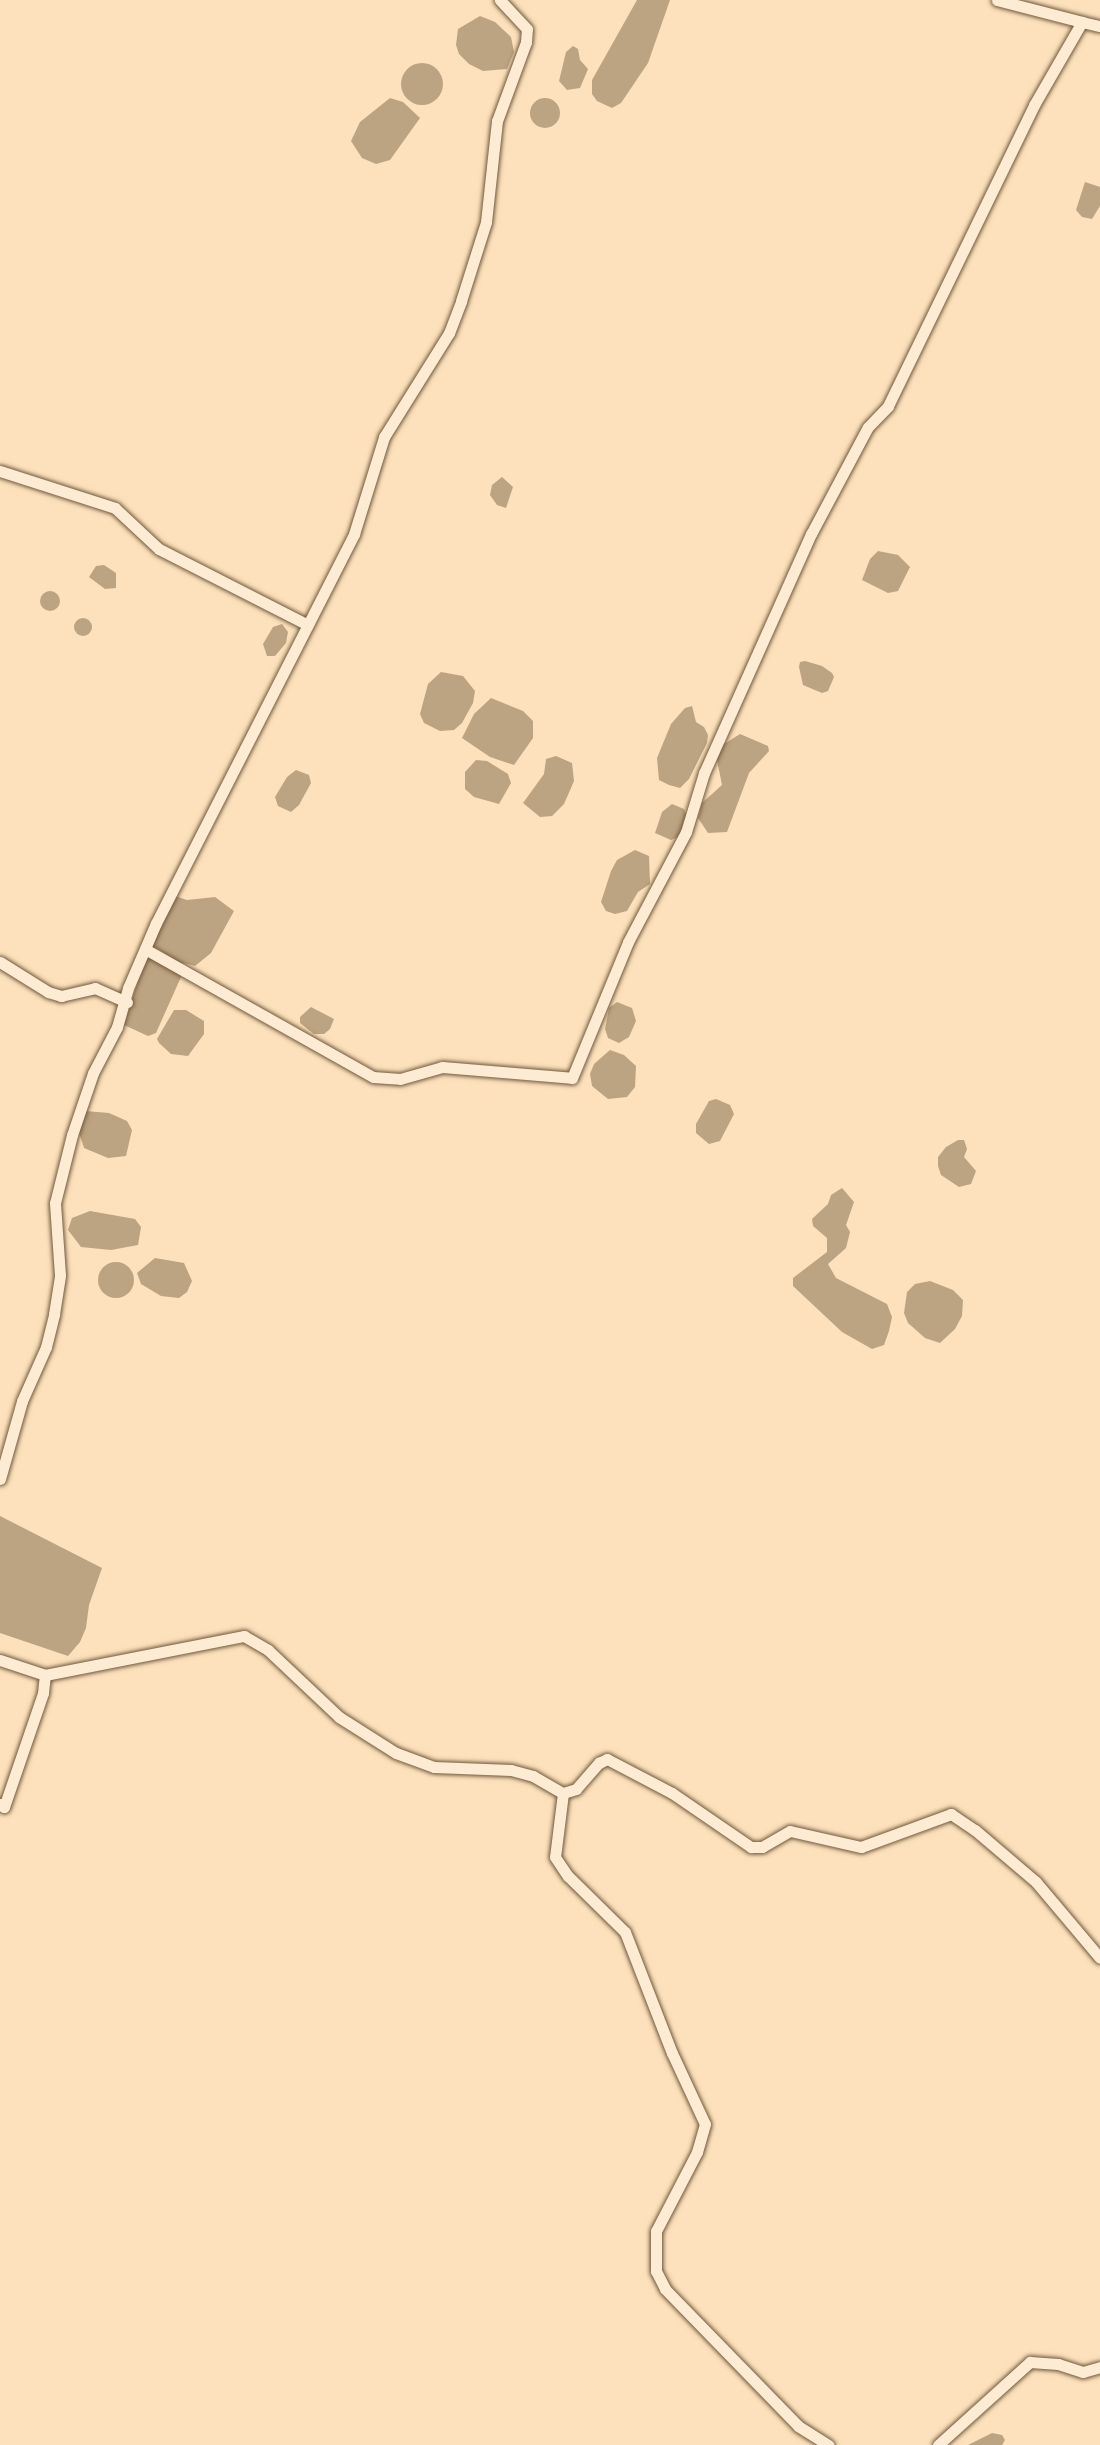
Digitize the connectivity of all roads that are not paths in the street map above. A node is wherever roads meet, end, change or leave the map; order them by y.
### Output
1 (500, 0) edge
2 (997, 0) edge
3 (1082, 22) junction
4 (1100, 26) edge
5 (0, 471) edge
6 (308, 625) junction
7 (145, 949) junction
8 (0, 962) edge
9 (127, 1002) junction
10 (0, 1479) edge
11 (0, 1660) edge
12 (45, 1675) junction
13 (563, 1793) junction
14 (0, 1804) edge
15 (1100, 1958) edge
16 (1100, 2367) edge
17 (829, 2445) edge
18 (938, 2445) edge

1 - 6 street
2 - 3 street
3 - 4 street
3 - 7 street
5 - 6 street
6 - 7 street
7 - 9 street
8 - 9 street
9 - 10 street
11 - 12 street
12 - 13 street
12 - 14 street
13 - 15 street
13 - 17 street
16 - 18 street

